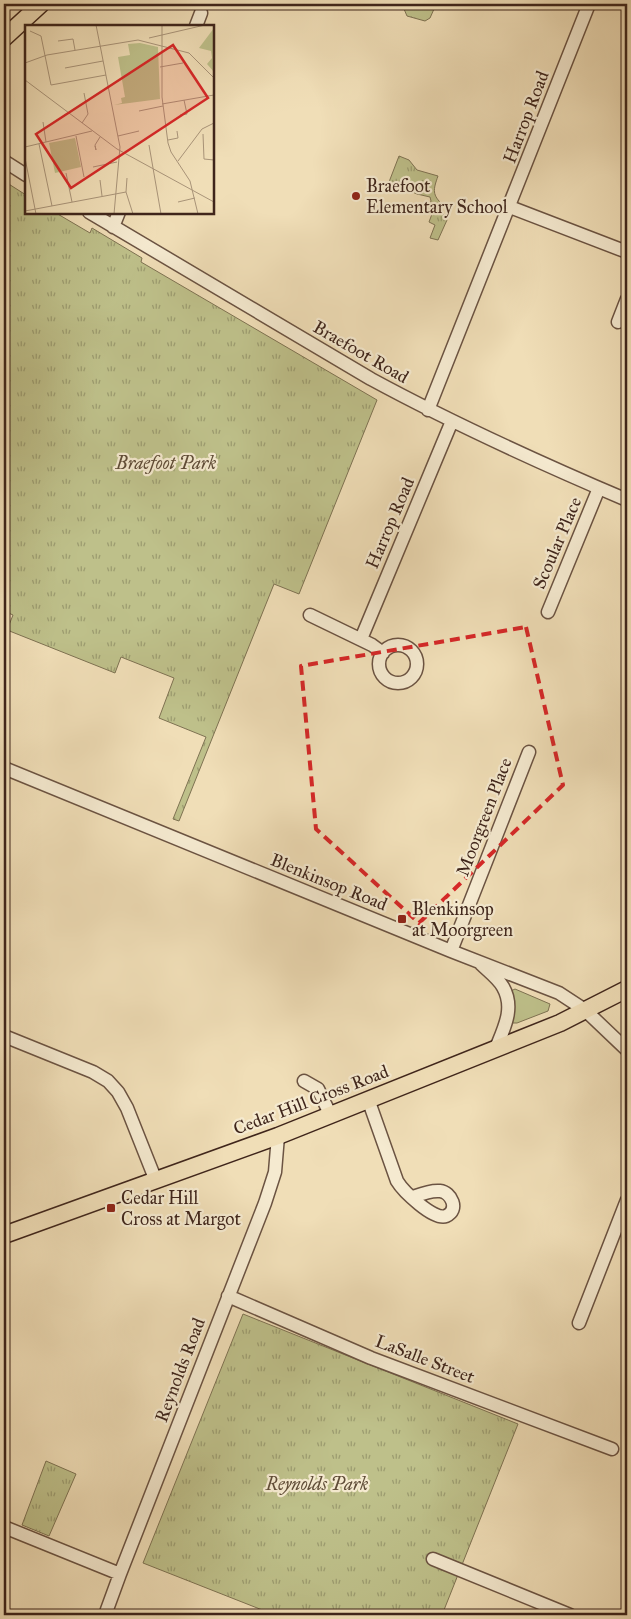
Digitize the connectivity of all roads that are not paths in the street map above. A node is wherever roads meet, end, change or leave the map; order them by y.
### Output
1 (42, 4) edge
2 (590, 4) edge
3 (201, 14) dead end
4 (196, 25) edge
5 (4, 38) edge
6 (4, 161) edge
7 (25, 174) edge
8 (510, 207) junction
9 (92, 214) edge
10 (118, 214) edge
11 (113, 227) junction
12 (627, 252) edge
13 (627, 299) edge
14 (618, 322) dead end
15 (428, 410) junction
16 (452, 421) junction
17 (599, 488) junction
18 (627, 500) edge
19 (548, 612) dead end
20 (310, 616) dead end
21 (361, 639) junction
22 (383, 653) dead end
23 (529, 752) dead end
24 (4, 768) edge
25 (451, 951) junction
26 (478, 961) junction
27 (627, 989) edge
28 (586, 1010) junction
29 (4, 1036) edge
30 (496, 1048) junction
31 (627, 1050) edge
32 (304, 1081) dead end
33 (368, 1099) junction
34 (330, 1114) junction
35 (278, 1136) junction
36 (156, 1181) junction
37 (413, 1198) dead end
38 (627, 1200) edge
39 (4, 1235) edge
40 (228, 1296) junction
41 (579, 1323) dead end
42 (612, 1449) dead end
43 (4, 1527) edge
44 (433, 1559) dead end
45 (120, 1574) junction
46 (105, 1615) edge
47 (570, 1615) edge

1 - 5 main road
2 - 8 street, Harrop Road
3 - 4 street
6 - 7 street
8 - 12 street
8 - 15 street, Harrop Road
9 - 11 street, Braefoot Road
10 - 11 street
11 - 15 street, Braefoot Road
13 - 14 street
15 - 16 street, Braefoot Road
16 - 17 street, Braefoot Road
16 - 21 street, Harrop Road
17 - 18 street, Braefoot Road
17 - 19 street, Scoular Place
20 - 21 street
21 - 22 street
23 - 25 street, Moorgreen Place
24 - 25 street, Blenkinsop Road
25 - 26 street, Blenkinsop Road
26 - 28 street, Blenkinsop Road
26 - 30 street
27 - 28 main road, Cedar Hill Cross Road
28 - 30 main road, Cedar Hill Cross Road
28 - 31 street, Blenkinsop Road
29 - 36 street
30 - 33 main road, Cedar Hill Cross Road
32 - 34 street
33 - 34 main road, Cedar Hill Cross Road
33 - 37 street
34 - 35 main road, Cedar Hill Cross Road
35 - 36 main road, Cedar Hill Cross Road
35 - 40 street, Reynolds Road
36 - 39 main road, Cedar Hill Cross Road
38 - 41 street
40 - 42 street, LaSalle Street
40 - 45 street, Reynolds Road
43 - 45 street
44 - 47 street
45 - 46 street, Reynolds Road

